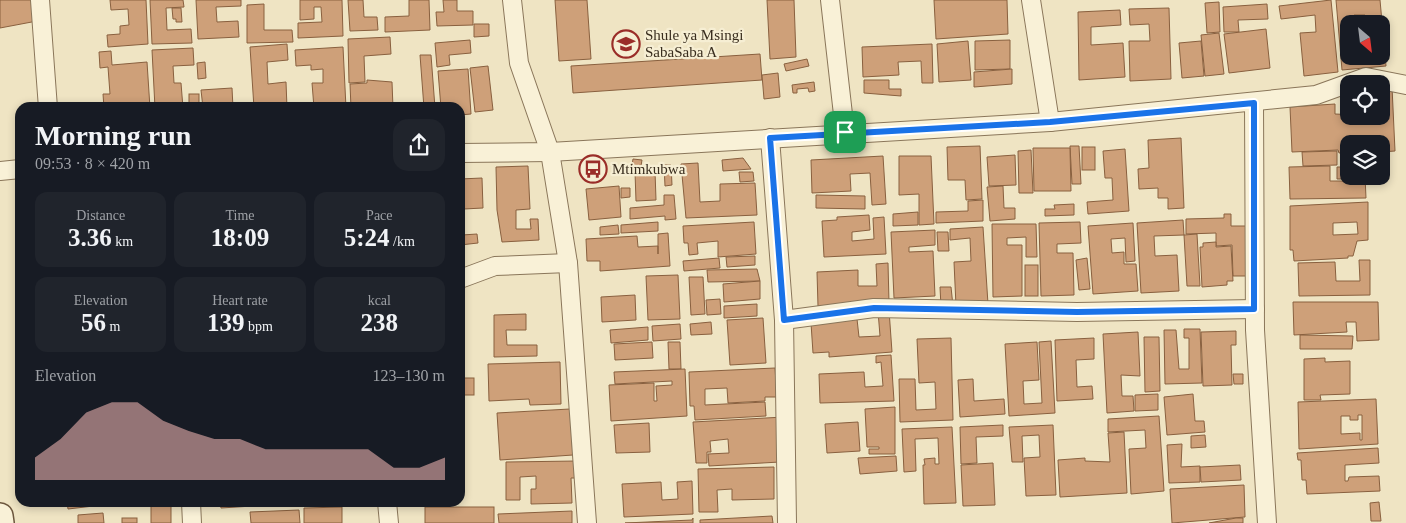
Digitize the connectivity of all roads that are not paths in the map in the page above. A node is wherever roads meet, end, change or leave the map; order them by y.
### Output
1 (40, 0) edge
2 (512, 0) edge
3 (830, 0) edge
4 (1031, 0) edge
5 (1406, 85) edge
6 (48, 102) edge
7 (1254, 103) junction
8 (1050, 122) junction
9 (845, 132) junction
10 (770, 138) junction
11 (550, 152) junction
12 (465, 153) edge
13 (15, 170) edge
14 (0, 171) edge
15 (568, 263) junction
16 (465, 277) edge
17 (1254, 309) junction
18 (784, 320) junction
19 (192, 507) edge
20 (387, 507) edge
21 (0, 516) edge
22 (1, 523) edge
23 (192, 523) edge
24 (389, 523) edge
25 (587, 523) edge
26 (787, 523) edge
27 (1267, 523) edge

1 - 6 street
2 - 11 street
3 - 9 street
4 - 8 street
5 - 7 street
7 - 8 street
7 - 17 street
8 - 9 street
9 - 10 street
10 - 11 street
10 - 18 street
11 - 12 street
11 - 15 street
13 - 14 street
15 - 16 street
15 - 25 street
17 - 18 street
17 - 27 street
18 - 26 street
19 - 23 street
20 - 24 street
21 - 22 street

